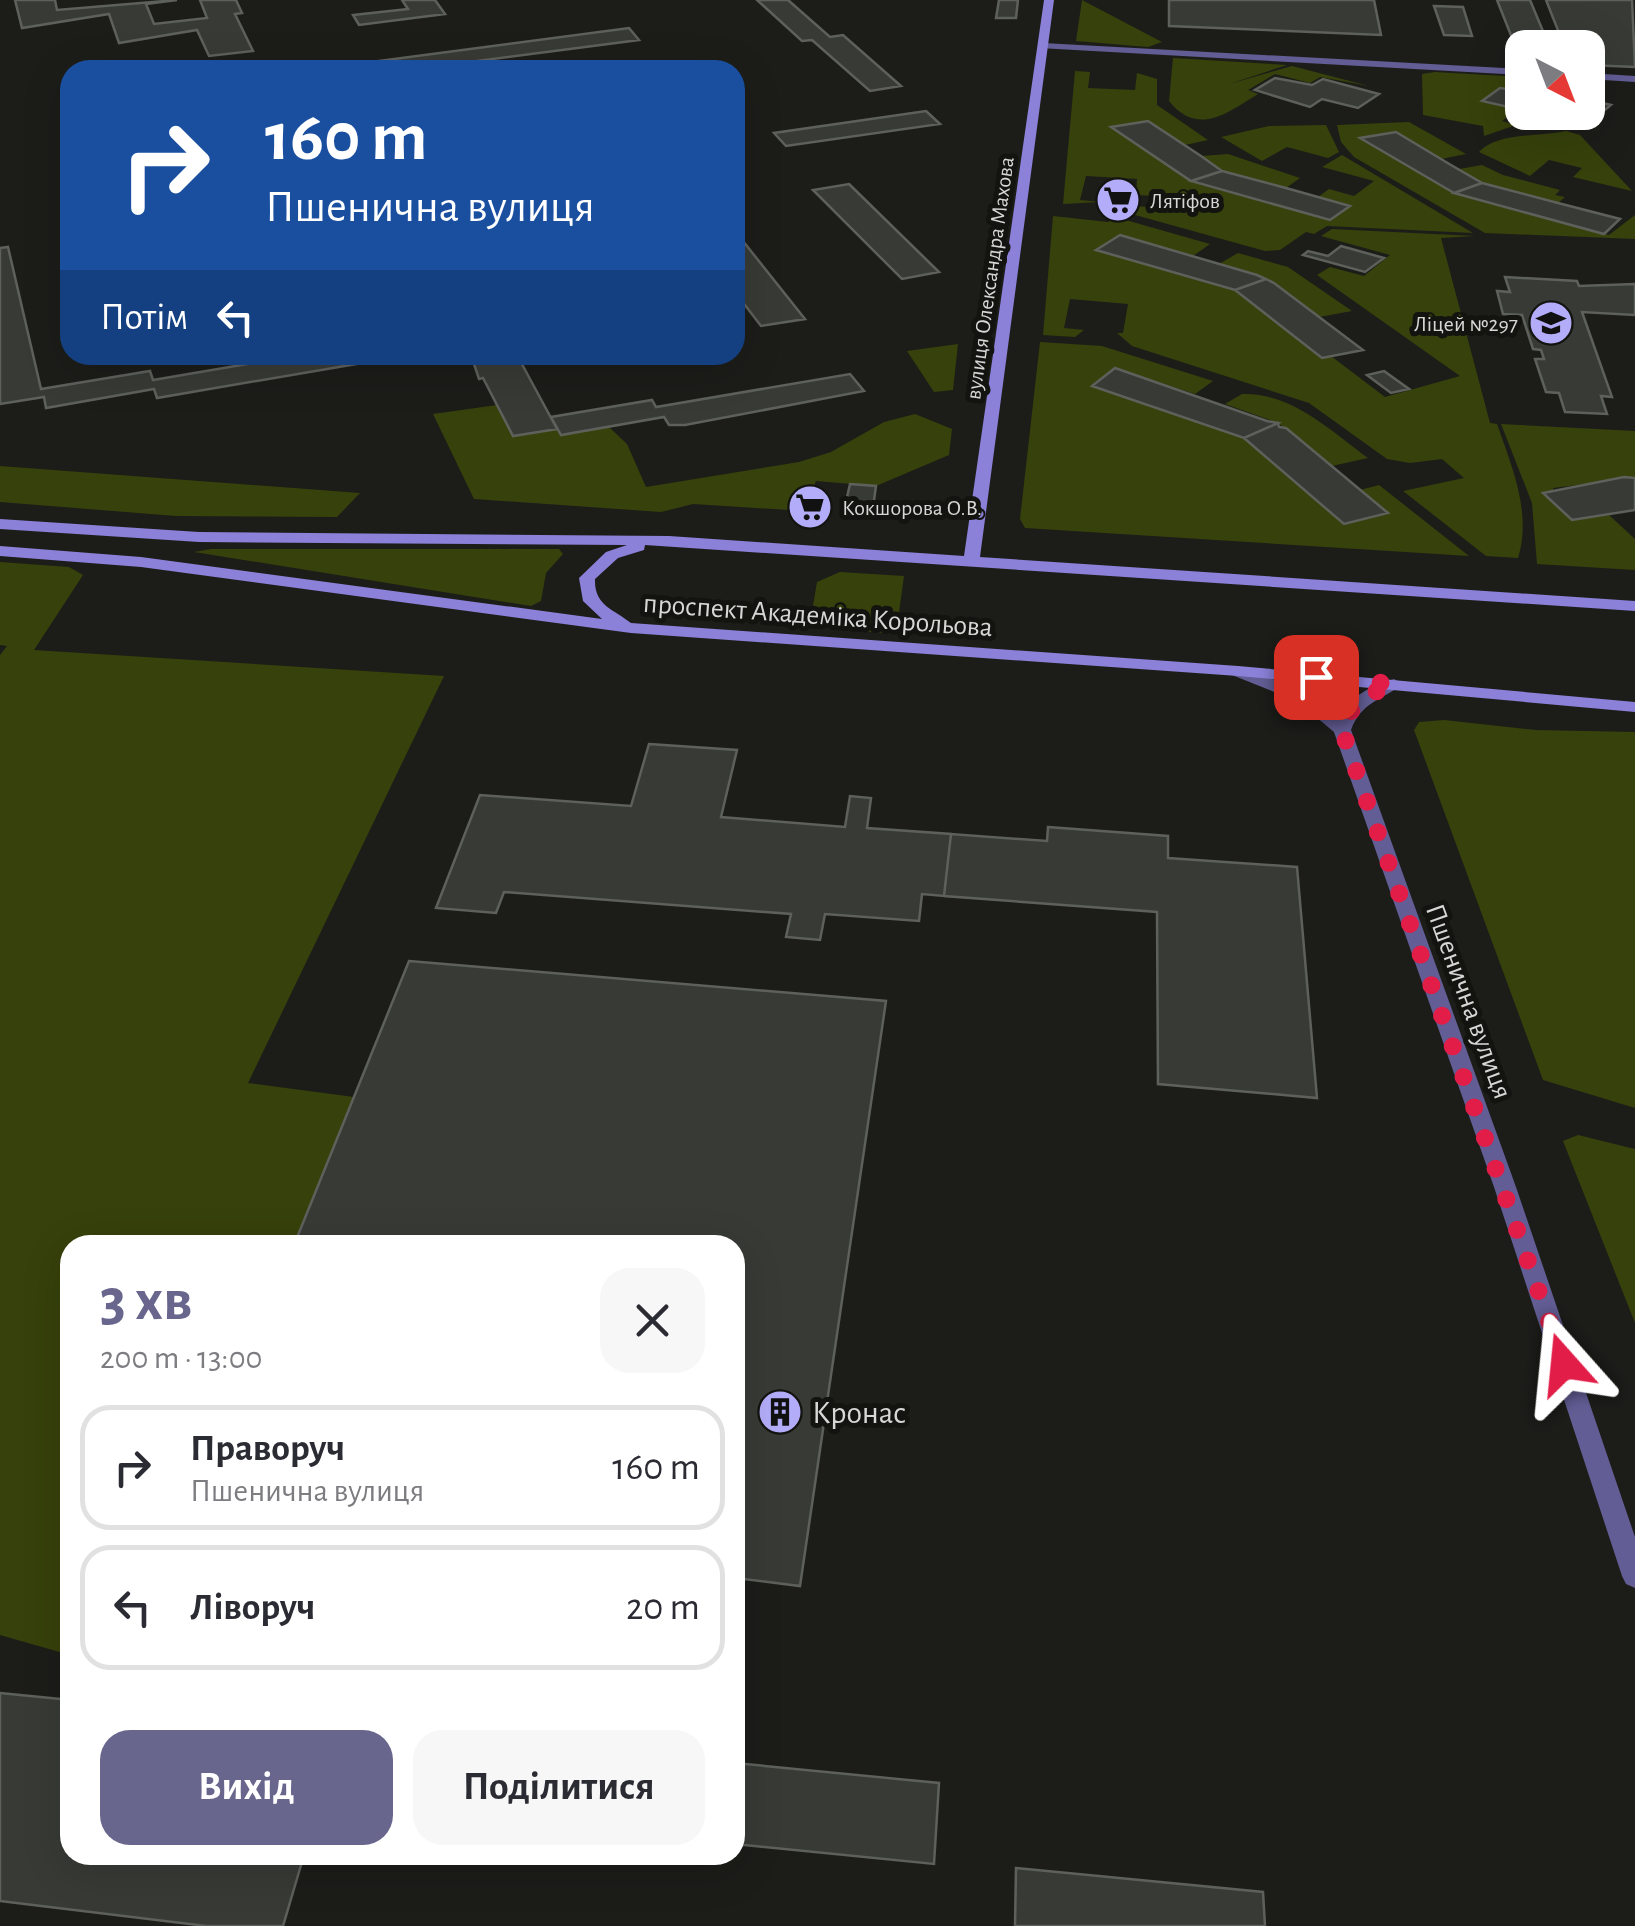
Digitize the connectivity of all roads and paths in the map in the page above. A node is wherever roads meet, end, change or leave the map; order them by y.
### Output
1 (1049, 0) edge
2 (1043, 46) junction
3 (1505, 71) edge
4 (1605, 77) edge
5 (1635, 79) edge
6 (0, 524) edge
7 (669, 541) junction
8 (0, 551) edge
9 (971, 563) junction
10 (1635, 606) edge
11 (631, 628) junction
12 (1238, 670) junction
13 (1394, 684) junction
14 (1635, 707) edge
15 (1342, 730) junction
16 (1635, 1576) edge

1 - 2 main road, вулиця Олександра Махова
2 - 3 street
2 - 9 main road, вулиця Олександра Махова
4 - 5 street
6 - 7 main road
7 - 9 main road
7 - 11 main road
8 - 11 main road, проспект Академіка Корольова
9 - 10 main road
11 - 12 main road, проспект Академіка Корольова
12 - 13 main road, проспект Академіка Корольова
12 - 15 street
13 - 14 main road, проспект Академіка Корольова
13 - 15 street
15 - 16 street, Пшенична вулиця

